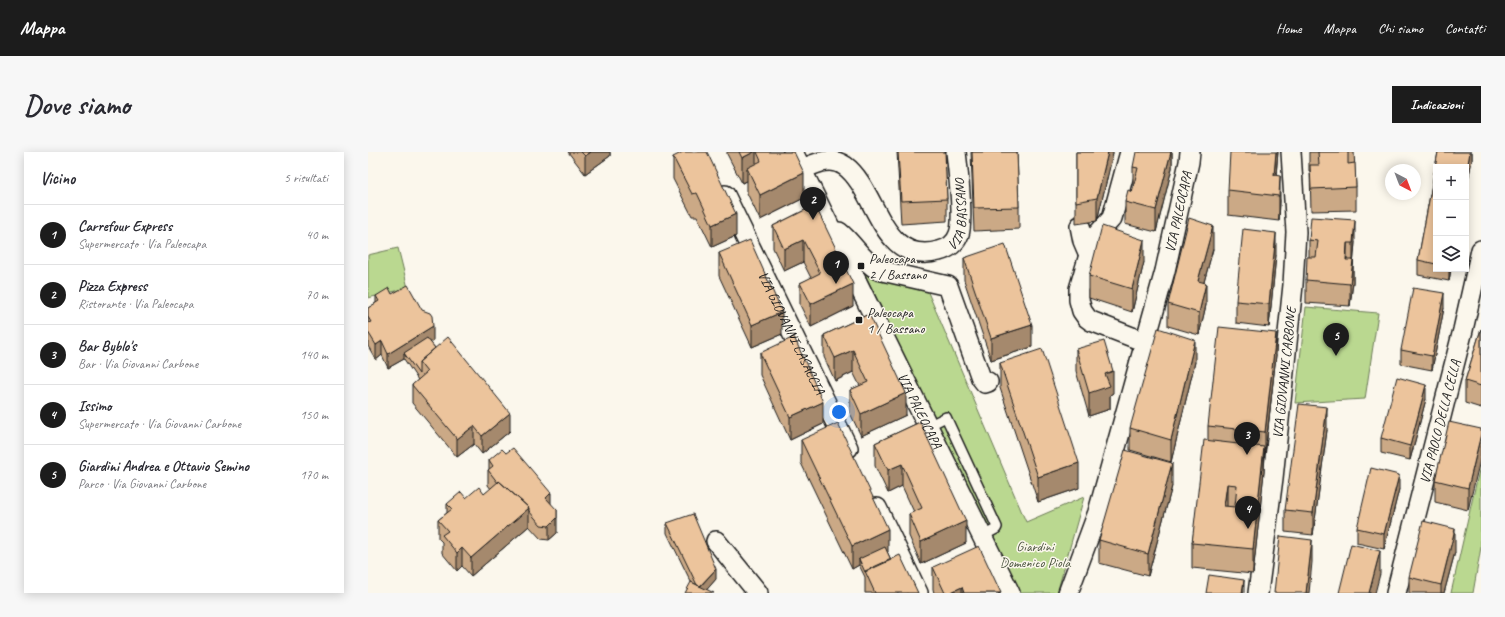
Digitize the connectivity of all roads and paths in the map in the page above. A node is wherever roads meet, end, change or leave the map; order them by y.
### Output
1 (794, 152) edge
2 (956, 152) edge
3 (1130, 152) edge
4 (1190, 152) edge
5 (1291, 152) edge
6 (802, 169) junction
7 (718, 179) edge
8 (831, 226) junction
9 (1080, 226) dead end
10 (1481, 250) edge
11 (1089, 255) junction
12 (1145, 342) junction
13 (988, 382) dead end
14 (856, 464) edge
15 (870, 492) edge
16 (716, 541) dead end
17 (758, 593) edge
18 (918, 593) edge
19 (1010, 593) edge
20 (1068, 593) edge
21 (1258, 593) edge
22 (1396, 593) edge

1 - 6 street, VIA PALEOCAPA
2 - 6 street, VIA BASSANO
3 - 11 street
4 - 12 street, VIA PALEOCAPA
5 - 21 street, VIA GIOVANNI CARBONE
6 - 8 street, VIA PALEOCAPA
7 - 14 street, VIA GIOVANNI CASACCIA
8 - 13 street, VIA PALEOCAPA
8 - 19 street, VIA PALEOCAPA
9 - 11 street
10 - 22 street, VIA PAOLO DELLA CELLA
11 - 12 street
12 - 20 street, VIA PALEOCAPA
15 - 18 street
16 - 17 street

